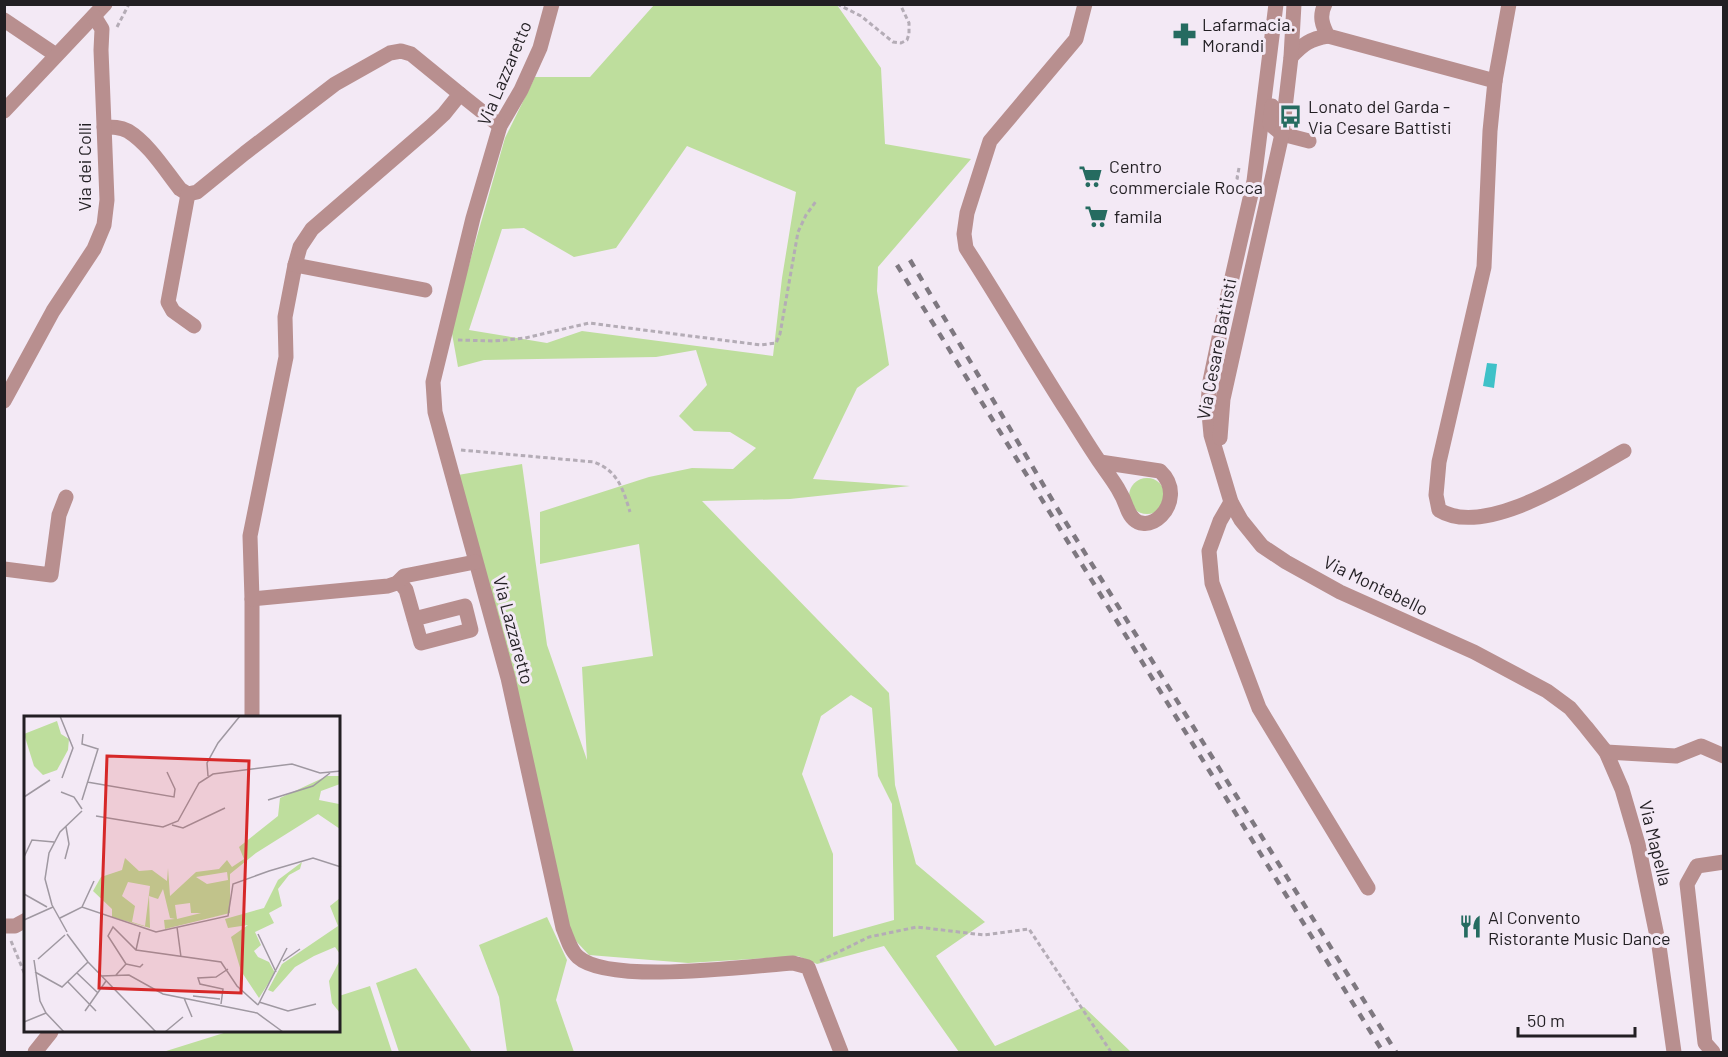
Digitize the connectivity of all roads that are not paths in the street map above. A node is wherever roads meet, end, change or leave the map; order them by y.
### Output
1 (105, 4) edge
2 (552, 4) edge
3 (1085, 4) edge
4 (1276, 4) edge
5 (1294, 4) edge
6 (1325, 4) edge
7 (1509, 4) edge
8 (94, 16) junction
9 (4, 20) edge
10 (1328, 36) junction
11 (56, 55) junction
12 (1271, 57) junction
13 (1291, 57) junction
14 (1495, 81) junction
15 (460, 94) junction
16 (4, 111) edge
17 (500, 126) junction
18 (104, 127) junction
19 (1282, 134) junction
20 (1309, 141) dead end
21 (188, 194) junction
22 (295, 265) junction
23 (425, 290) dead end
24 (194, 326) dead end
25 (4, 401) edge
26 (1624, 451) dead end
27 (1100, 462) junction
28 (1222, 477) junction
29 (66, 498) dead end
30 (1231, 502) junction
31 (475, 562) junction
32 (4, 569) edge
33 (397, 583) junction
34 (252, 599) junction
35 (414, 619) dead end
36 (252, 716) edge
37 (1606, 752) junction
38 (1724, 756) edge
39 (1724, 862) edge
40 (1368, 888) dead end
41 (24, 921) edge
42 (5, 926) edge
43 (50, 1033) edge
44 (35, 1053) edge
45 (841, 1053) edge
46 (1674, 1053) edge
47 (1713, 1053) edge

1 - 8 street
2 - 17 street, Via Lazzaretto
3 - 27 street
4 - 12 street, Via Cesare Battisti
5 - 13 street, Via Cesare Battisti
6 - 10 street
7 - 14 street
8 - 11 street
8 - 18 street, Via dei Colli
9 - 11 street
10 - 13 street
10 - 14 street
11 - 16 street
12 - 19 street
12 - 28 street, Via Cesare Battisti
13 - 19 street, Via Cesare Battisti
14 - 26 street
15 - 17 street
15 - 21 street
15 - 22 street
17 - 31 street, Via Lazzaretto
18 - 21 street
18 - 25 street, Via dei Colli
19 - 20 street
19 - 28 street, Via Cesare Battisti
21 - 24 street
22 - 23 street
22 - 34 street
27 - 27 street
28 - 30 street, Via Montebello
29 - 32 street
30 - 37 street, Via Montebello
30 - 40 street
31 - 33 street
31 - 45 street, Via Lazzaretto
33 - 34 street
33 - 35 street
34 - 36 street
37 - 38 street
37 - 46 street, Via Mapella
39 - 47 street
41 - 42 street
43 - 44 street

